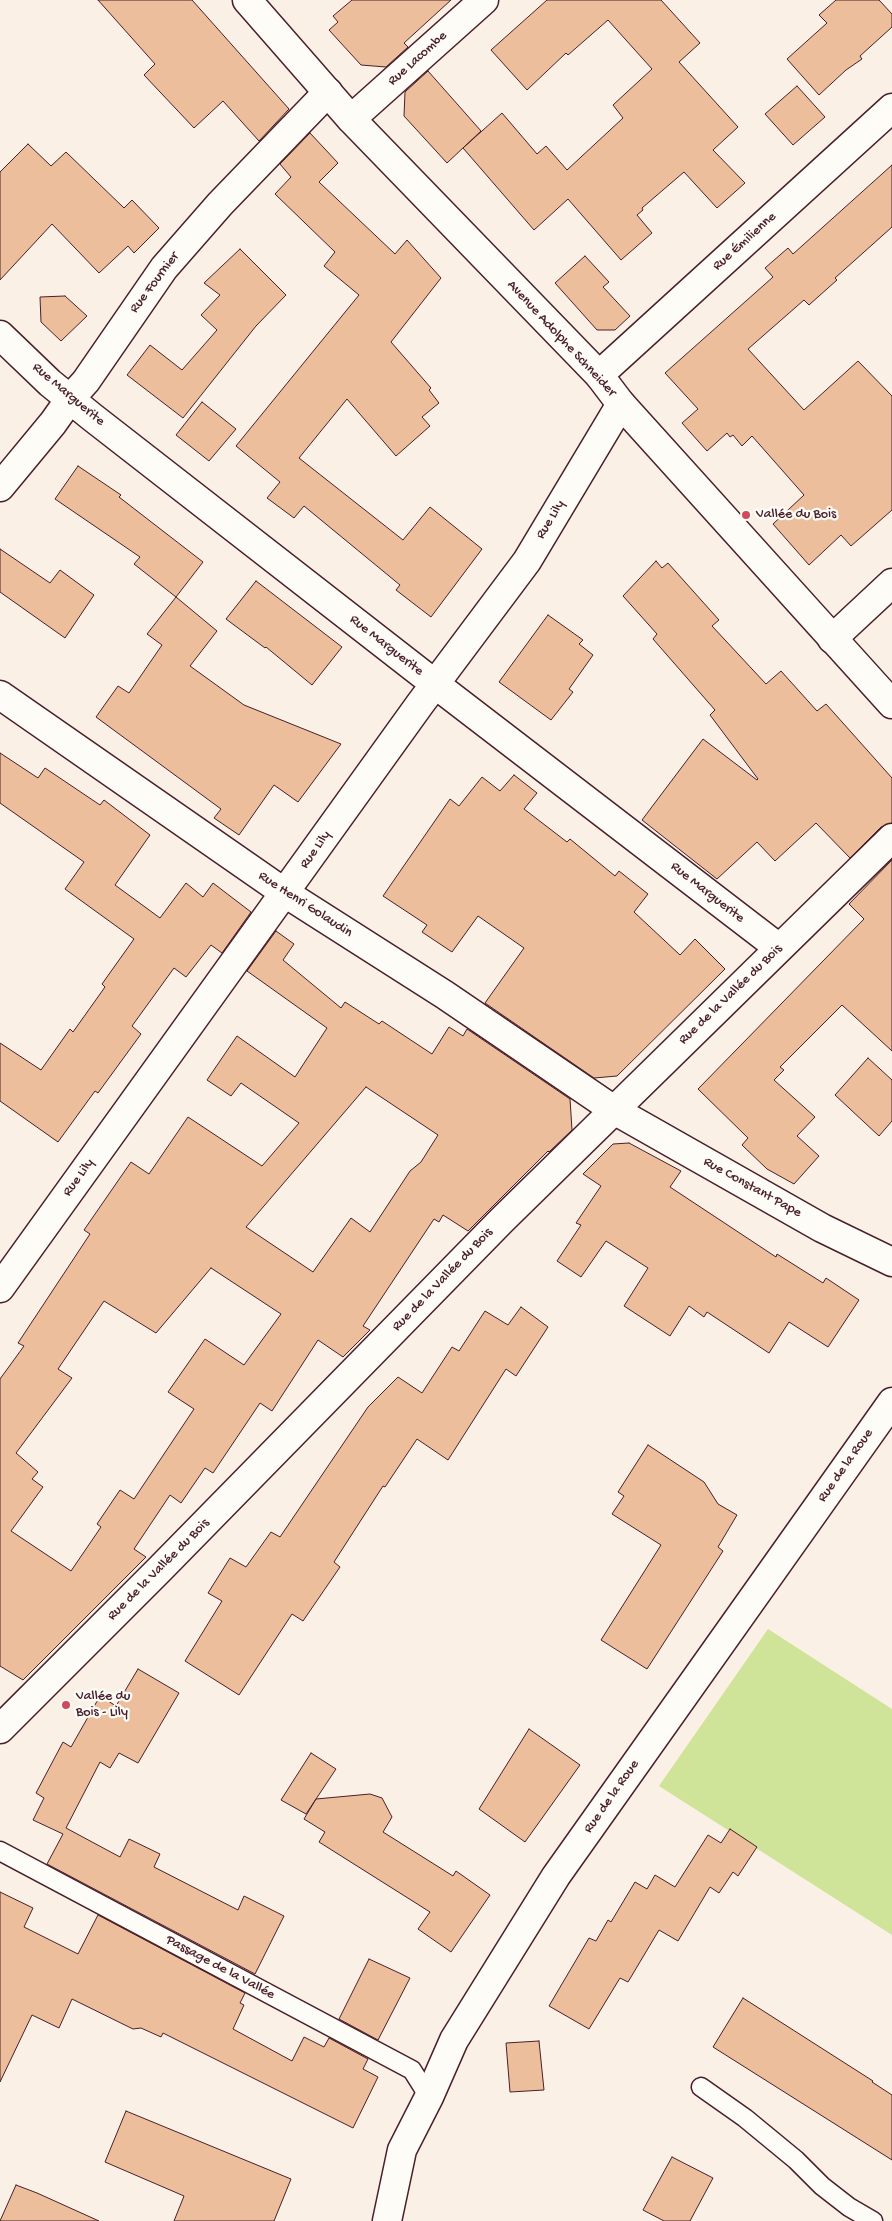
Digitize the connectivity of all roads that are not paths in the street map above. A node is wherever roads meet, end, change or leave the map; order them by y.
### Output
1 (247, 0) edge
2 (484, 0) edge
3 (328, 92) junction
4 (892, 108) edge
5 (351, 119) junction
6 (0, 335) edge
7 (599, 376) junction
8 (70, 399) junction
9 (621, 404) junction
10 (0, 487) edge
11 (892, 582) edge
12 (832, 639) junction
13 (435, 684) junction
14 (0, 695) edge
15 (892, 704) edge
16 (892, 838) edge
17 (285, 893) junction
18 (779, 948) junction
19 (614, 1110) junction
20 (892, 1262) edge
21 (0, 1288) edge
22 (892, 1402) edge
23 (0, 1729) edge
24 (0, 1851) edge
25 (701, 2087) dead end
26 (429, 2097) junction
27 (387, 2221) edge
28 (874, 2221) edge

1 - 3 street, Avenue Adolphe Schneider
2 - 5 street, Rue Lacombe
3 - 5 street, Avenue Adolphe Schneider
3 - 8 street, Rue Fournier
4 - 7 street, Rue Émilienne
5 - 7 street, Avenue Adolphe Schneider
6 - 8 street, Rue Marguerite
7 - 9 street, Avenue Adolphe Schneider
8 - 10 street, Rue Fournier
8 - 13 street, Rue Marguerite
9 - 12 street, Avenue Adolphe Schneider
9 - 13 street, Rue Lily
11 - 12 street
12 - 15 street, Avenue Adolphe Schneider
13 - 17 street, Rue Lily
13 - 18 street, Rue Marguerite
14 - 17 street, Rue Henri Golaudin
16 - 18 street, Rue de la Vallée du Bois
17 - 19 street, Rue Henri Golaudin
17 - 21 street, Rue Lily
18 - 19 street, Rue de la Vallée du Bois
19 - 20 street, Rue Constant Pape
19 - 23 street, Rue de la Vallée du Bois
22 - 26 street, Rue de la Roue
24 - 26 lane, Passage de la Vallée
25 - 28 lane
26 - 27 street, Rue de la Roue

